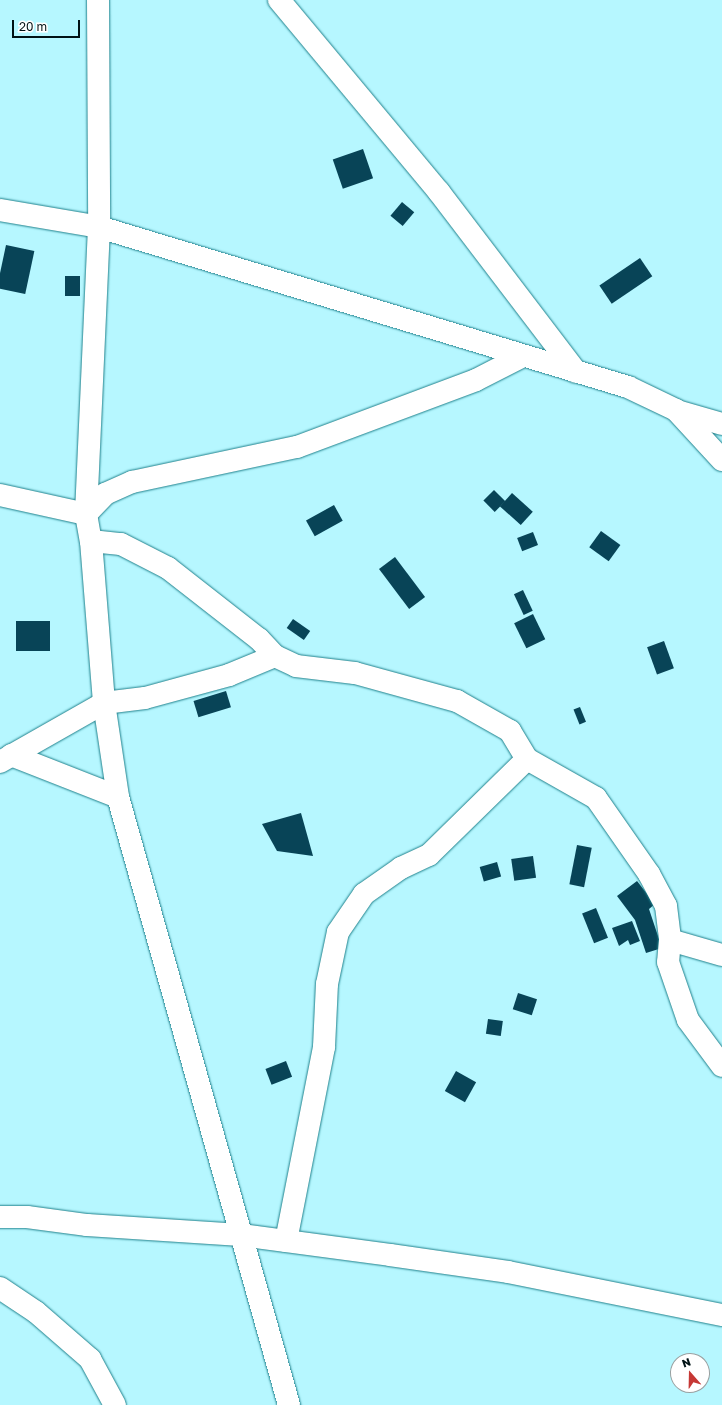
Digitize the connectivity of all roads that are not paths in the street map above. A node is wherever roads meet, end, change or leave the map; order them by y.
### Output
1 (98, 0) edge
2 (279, 0) edge
3 (0, 210) edge
4 (99, 227) junction
5 (523, 356) junction
6 (576, 372) junction
7 (676, 410) junction
8 (722, 424) edge
9 (722, 460) edge
10 (0, 495) edge
11 (86, 514) junction
12 (91, 541) junction
13 (275, 656) junction
14 (104, 703) junction
15 (5, 759) edge
16 (527, 759) junction
17 (118, 797) junction
18 (670, 940) junction
19 (722, 955) edge
20 (722, 1066) edge
21 (0, 1217) edge
22 (241, 1235) junction
23 (286, 1241) junction
24 (0, 1288) edge
25 (722, 1315) edge
26 (115, 1405) edge
27 (288, 1405) edge

1 - 4 street
2 - 6 street
3 - 4 street
4 - 5 street
4 - 11 street
5 - 6 street
5 - 11 street
6 - 7 street
7 - 8 street
7 - 9 street
10 - 11 street
11 - 12 street
12 - 13 street
12 - 14 street
13 - 14 street
13 - 16 street
14 - 15 street
14 - 17 street
15 - 17 street
16 - 18 street
16 - 23 street
17 - 22 street
18 - 19 street
18 - 20 street
21 - 22 street
22 - 23 street
22 - 27 street
23 - 25 street
24 - 26 street

